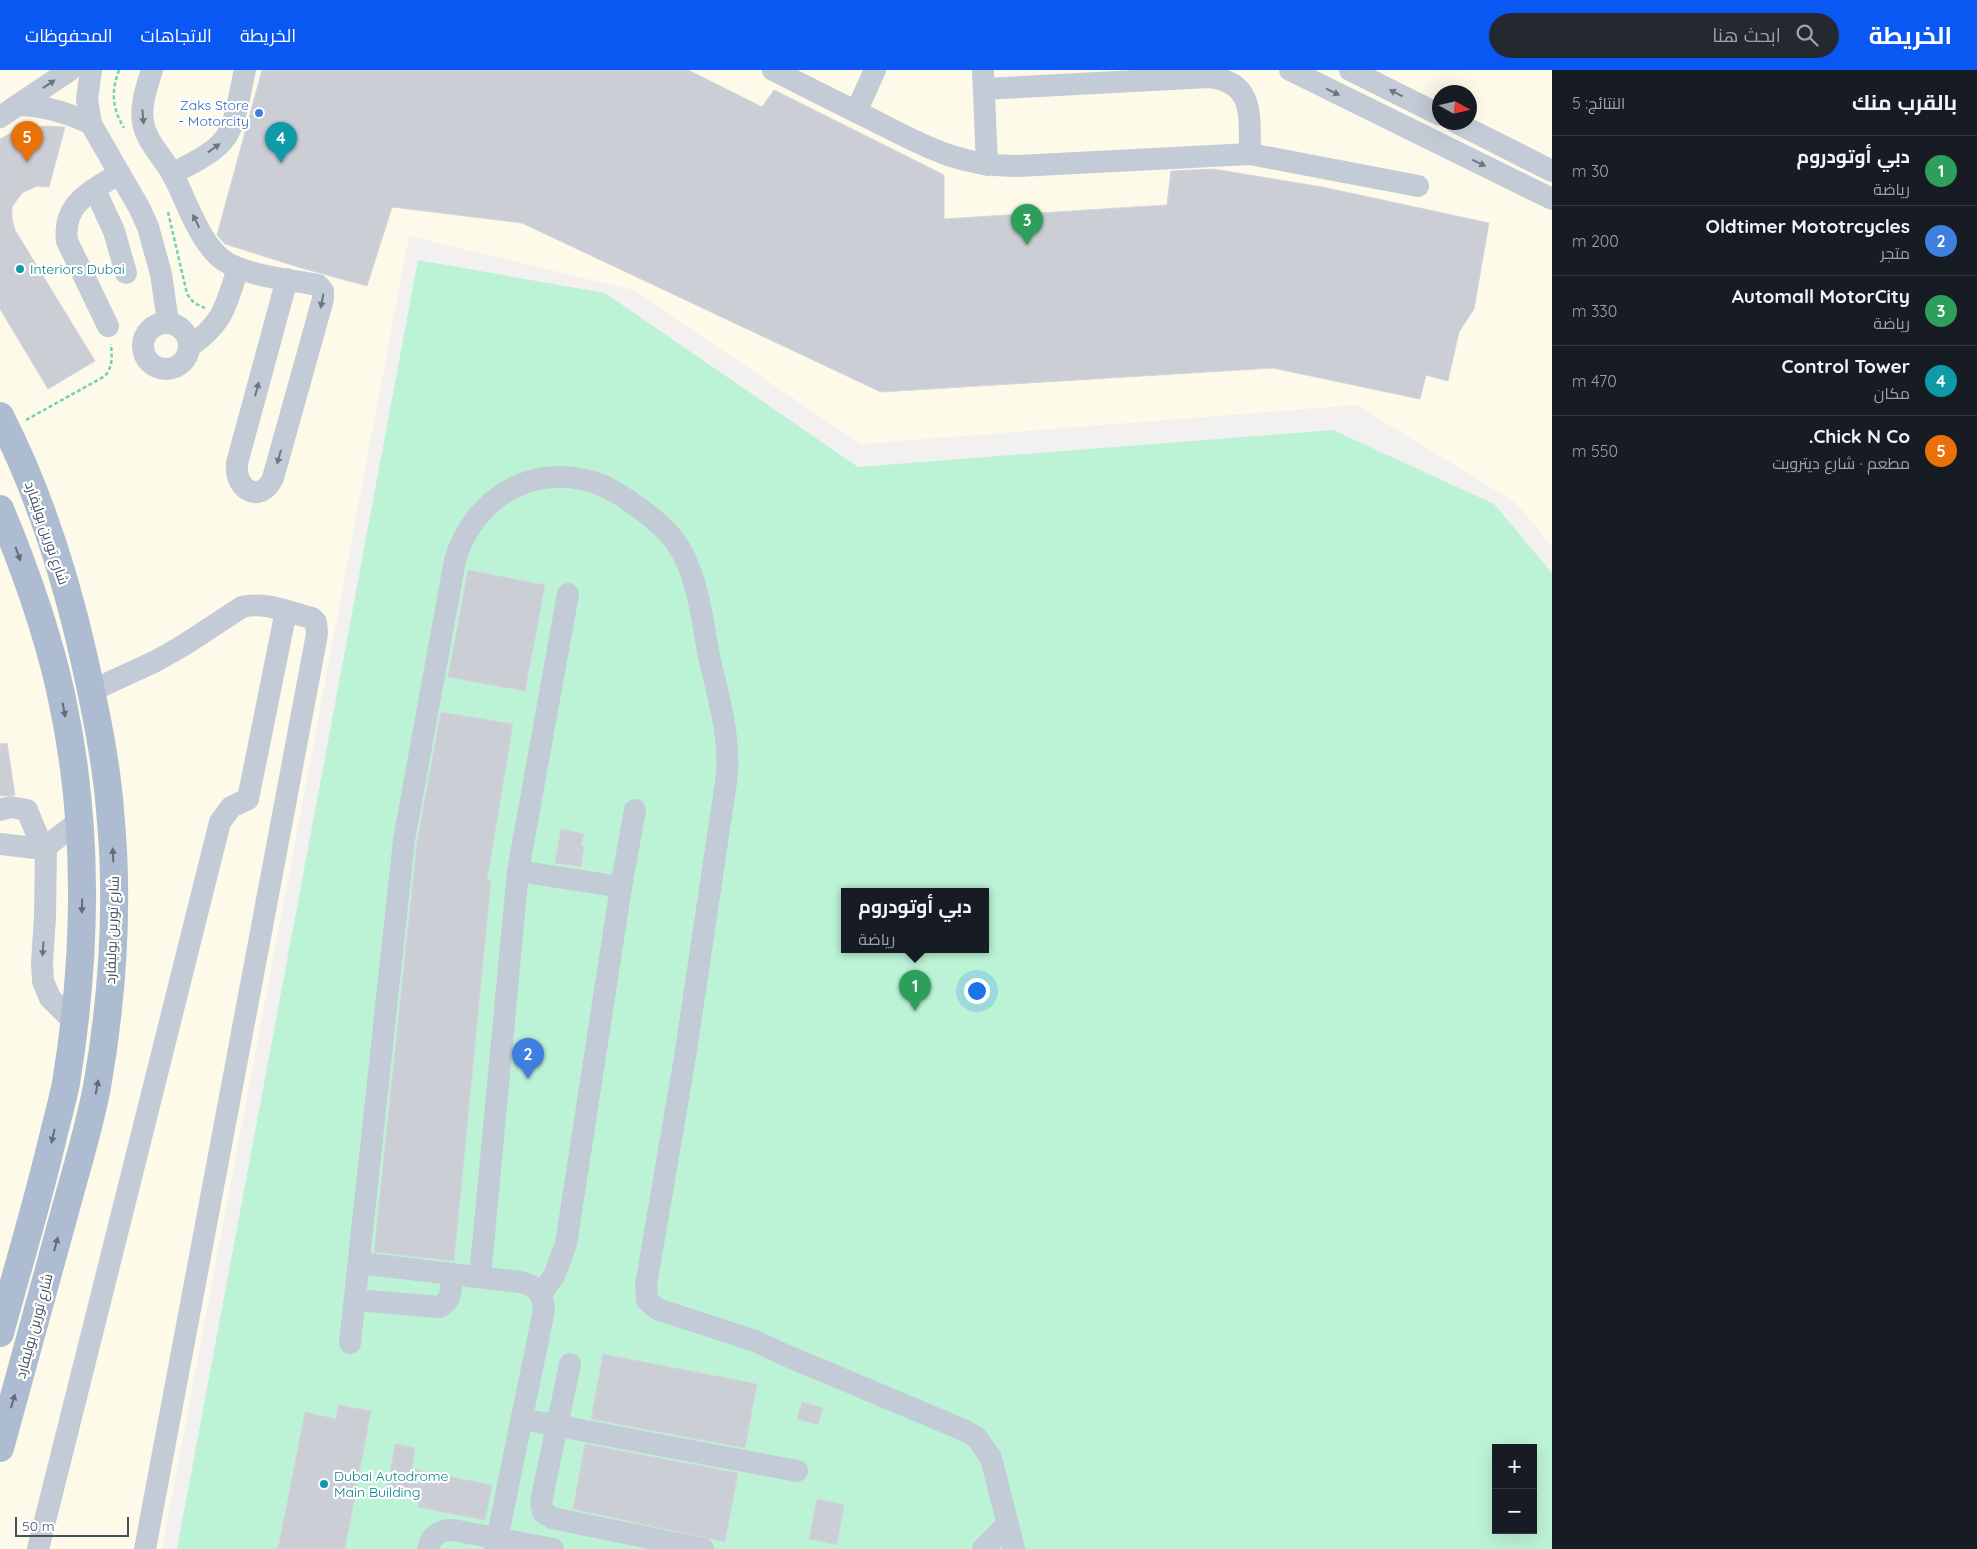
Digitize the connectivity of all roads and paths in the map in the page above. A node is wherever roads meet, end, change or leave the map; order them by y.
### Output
1 (70, 70) edge
2 (91, 70) edge
3 (119, 70) edge
4 (152, 70) edge
5 (245, 70) edge
6 (772, 70) edge
7 (875, 70) edge
8 (1290, 70) edge
9 (1350, 70) edge
10 (983, 79) edge
11 (18, 105) junction
12 (1432, 111) edge
13 (856, 112) junction
14 (0, 117) edge
15 (91, 124) junction
16 (1471, 130) edge
17 (128, 134) dead end
18 (1250, 154) junction
19 (986, 165) junction
20 (1552, 171) edge
21 (119, 173) junction
22 (177, 183) junction
23 (1418, 186) dead end
24 (95, 190) junction
25 (1552, 199) edge
26 (230, 265) junction
27 (126, 274) dead end
28 (287, 279) junction
29 (212, 312) junction
30 (108, 326) joint
31 (181, 334) junction
32 (4, 423) edge
33 (0, 509) edge
34 (568, 594) dead end
35 (286, 611) junction
36 (91, 691) junction
37 (0, 810) edge
38 (635, 810) dead end
39 (78, 822) junction
40 (0, 844) edge
41 (44, 848) junction
42 (518, 871) junction
43 (621, 886) junction
44 (74, 1022) junction
45 (44, 1172) junction
46 (66, 1205) junction
47 (359, 1263) junction
48 (452, 1274) junction
49 (480, 1277) junction
50 (540, 1294) junction
51 (355, 1300) junction
52 (0, 1333) edge
53 (350, 1343) dead end
54 (570, 1364) dead end
55 (522, 1419) junction
56 (557, 1426) junction
57 (0, 1448) edge
58 (797, 1471) dead end
59 (1008, 1524) junction
60 (496, 1544) edge
61 (38, 1549) edge
62 (145, 1549) edge
63 (428, 1549) edge
64 (553, 1549) edge
65 (703, 1549) edge
66 (983, 1549) edge
67 (1014, 1549) edge

11 -> 1 street
2 - 15 street
3 - 17 path
4 -> 22 street
22 -> 5 street
6 - 13 street
7 - 13 street
8 -> 25 street
12 -> 9 street
10 - 18 street
10 - 19 street
11 - 14 street
11 - 15 street
13 - 19 street
15 - 21 street
16 - 20 street
18 - 19 street
18 - 23 street
21 - 24 street
21 - 31 street
26 -> 22 street
22 - 29 path
24 - 27 street
24 - 30 street
26 - 28 street
26 - 29 street
26 - 31 street
28 -> 28 street
29 - 31 street
30 - 32 path
32 - 36 main road, شارع تورين بوليفارد
33 -> 39 main road
34 - 42 street
35 - 36 street
35 - 61 street
35 - 62 street
46 -> 36 main road, شارع تورين بوليفارد
37 - 41 street
38 - 43 street
39 - 41 street
39 -> 44 main road
40 - 41 street
41 -> 44 street
42 - 43 street
42 - 49 street
43 - 50 street
44 -> 45 main road
45 - 46 main road
45 - 52 main road
57 -> 46 main road, شارع تورين بوليفارد
47 - 48 street
47 - 51 street
47 - 59 street
48 - 49 street
48 - 51 street
49 - 50 street
50 - 55 street
51 - 53 street
54 - 56 street
55 - 56 street
55 - 60 street
56 - 58 street
56 - 65 street
59 - 66 street
59 - 67 street
60 - 63 street
60 - 64 street

